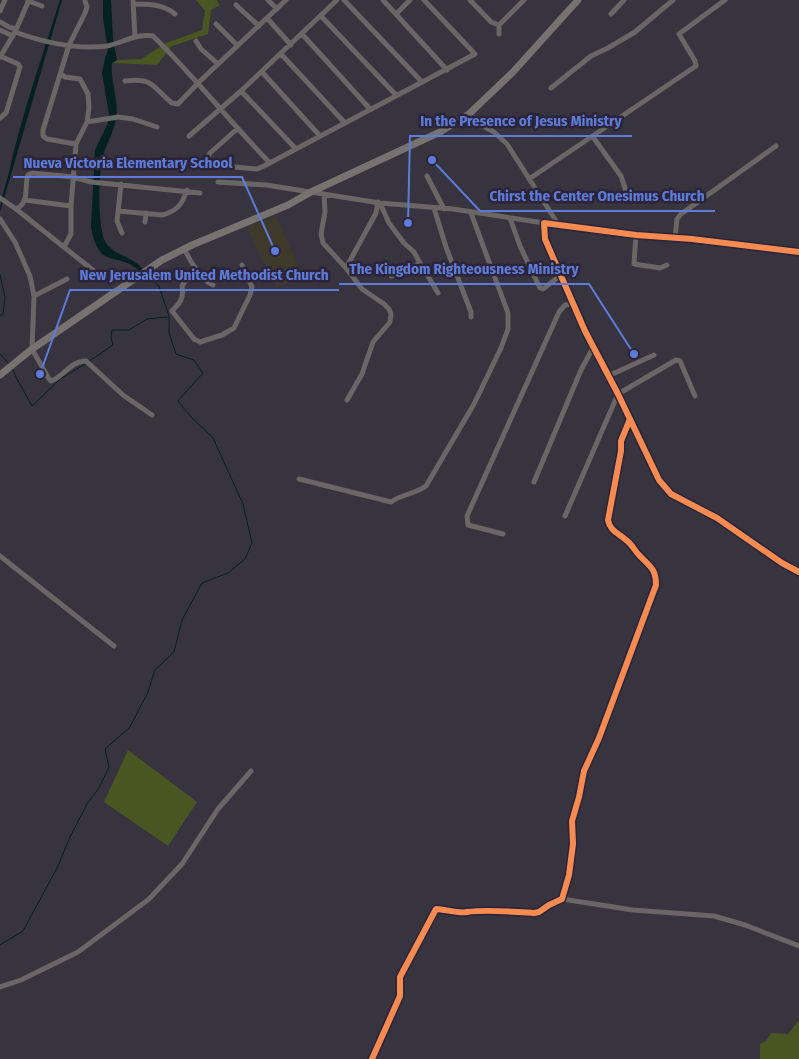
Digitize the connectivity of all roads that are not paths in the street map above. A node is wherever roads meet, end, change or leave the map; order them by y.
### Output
1 (5, 0) edge
2 (268, 0) edge
3 (286, 0) edge
4 (337, 0) edge
5 (344, 0) edge
6 (383, 0) edge
7 (410, 0) edge
8 (424, 0) edge
9 (470, 0) edge
10 (524, 0) edge
11 (578, 0) edge
12 (624, 0) edge
13 (673, 0) edge
14 (725, 0) edge
15 (28, 1) edge
16 (85, 1) dead end
17 (133, 2) edge
18 (236, 5) dead end
19 (42, 6) dead end
20 (277, 8) junction
21 (0, 11) edge
22 (175, 14) dead end
23 (396, 14) junction
24 (611, 14) dead end
25 (321, 16) junction
26 (267, 18) junction
27 (0, 22) edge
28 (216, 24) dead end
29 (499, 25) junction
30 (259, 26) junction
31 (0, 30) edge
32 (14, 32) junction
33 (302, 34) junction
34 (499, 34) dead end
35 (136, 36) junction
36 (196, 41) dead end
37 (69, 44) junction
38 (237, 45) junction
39 (291, 45) junction
40 (281, 54) junction
41 (0, 56) edge
42 (218, 64) junction
43 (447, 70) junction
44 (262, 72) junction
45 (60, 74) junction
46 (125, 81) dead end
47 (422, 82) junction
48 (198, 83) junction
49 (551, 88) dead end
50 (241, 91) junction
51 (396, 95) junction
52 (370, 109) junction
53 (220, 110) junction
54 (469, 114) junction
55 (0, 118) edge
56 (87, 122) junction
57 (346, 123) junction
58 (157, 127) dead end
59 (237, 129) junction
60 (189, 136) dead end
61 (320, 136) junction
62 (593, 136) junction
63 (76, 144) junction
64 (776, 146) dead end
65 (296, 149) junction
66 (205, 162) dead end
67 (270, 163) junction
68 (235, 167) dead end
69 (427, 176) dead end
70 (73, 177) junction
71 (529, 178) junction
72 (218, 182) dead end
73 (121, 184) junction
74 (187, 190) junction
75 (311, 192) junction
76 (200, 193) dead end
77 (324, 194) junction
78 (642, 194) dead end
79 (0, 198) edge
80 (25, 200) junction
81 (379, 203) junction
82 (71, 206) junction
83 (434, 208) junction
84 (16, 209) junction
85 (444, 209) junction
86 (118, 211) junction
87 (146, 213) junction
88 (471, 213) junction
89 (510, 218) junction
90 (0, 219) edge
91 (145, 222) dead end
92 (544, 223) junction
93 (558, 224) junction
94 (122, 233) dead end
95 (636, 235) junction
96 (675, 238) junction
97 (799, 246) edge
98 (64, 247) junction
99 (184, 249) junction
100 (797, 252) edge
101 (420, 263) junction
102 (242, 265) dead end
103 (667, 265) dead end
104 (195, 267) junction
105 (346, 268) junction
106 (94, 271) dead end
107 (561, 275) junction
108 (391, 276) dead end
109 (67, 279) dead end
110 (213, 285) dead end
111 (438, 293) dead end
112 (34, 296) junction
113 (574, 304) junction
114 (471, 317) dead end
115 (594, 346) junction
116 (32, 349) junction
117 (654, 355) dead end
118 (3, 373) edge
119 (608, 376) junction
120 (618, 394) junction
121 (695, 396) dead end
122 (347, 400) dead end
123 (152, 415) dead end
124 (630, 419) junction
125 (299, 479) dead end
126 (534, 482) dead end
127 (565, 516) dead end
128 (503, 534) dead end
129 (0, 556) edge
130 (799, 572) edge
131 (114, 646) dead end
132 (251, 771) dead end
133 (562, 899) junction
134 (799, 946) edge
135 (0, 987) edge
136 (372, 1059) edge

1 - 21 street
2 - 20 street
3 - 20 street
4 - 25 street
5 - 47 street
6 - 23 street
7 - 23 street
8 - 43 street
9 - 29 street
10 - 29 street
11 - 54 main road
12 - 24 street
13 - 49 street
14 - 62 street
15 - 19 street
15 - 32 street
16 - 37 street
17 - 22 street
17 - 35 street
18 - 30 street
20 - 26 street
23 - 43 street
25 - 33 street
25 - 51 street
26 - 30 street
26 - 39 street
27 - 32 street
28 - 38 street
29 - 34 street
30 - 38 street
31 - 32 street
32 - 37 street
32 - 41 street
33 - 39 street
33 - 52 street
35 - 37 street
35 - 48 street
36 - 42 street
37 - 45 street
38 - 42 street
39 - 40 street
40 - 44 street
40 - 57 street
41 - 55 street
42 - 48 street
43 - 47 street
44 - 50 street
44 - 61 street
45 - 56 street
45 - 63 street
46 - 48 street
47 - 51 street
48 - 53 street
50 - 53 street
50 - 65 street
51 - 52 street
52 - 57 street
53 - 59 street
53 - 60 street
54 - 71 street
54 - 75 main road
56 - 58 street
56 - 63 street
57 - 61 street
59 - 66 street
59 - 67 street
61 - 65 street
62 - 71 street
62 - 78 street
63 - 70 street
64 - 96 street
65 - 67 street
67 - 68 street
69 - 85 street
70 - 73 street
70 - 80 street
70 - 82 street
71 - 93 street
72 - 75 street
73 - 74 street
73 - 86 street
74 - 76 street
74 - 87 street
75 - 77 street
75 - 99 main road
77 - 81 street
77 - 105 street
79 - 84 street
80 - 82 street
80 - 84 street
81 - 83 street
81 - 101 street
81 - 105 street
82 - 98 street
83 - 85 street
83 - 114 street
84 - 98 street
85 - 88 street
86 - 87 street
86 - 94 street
87 - 91 street
88 - 89 street
88 - 125 street
89 - 92 street
89 - 107 street
90 - 112 street
92 - 93 street
92 - 107 street
93 - 95 street
95 - 96 street
95 - 103 street
96 - 100 street
97 - 100 street
98 - 106 street
99 - 104 street
99 - 116 main road
101 - 108 street
101 - 111 street
102 - 104 street
104 - 110 street
105 - 122 street
107 - 113 street
109 - 112 street
112 - 116 street
113 - 115 street
113 - 128 street
115 - 119 street
115 - 126 street
116 - 118 main road
116 - 123 street
117 - 119 street
119 - 120 street
120 - 121 street
120 - 124 street
120 - 127 street
124 - 130 street
124 - 133 street
129 - 131 street
132 - 135 street
133 - 134 street
133 - 136 street

